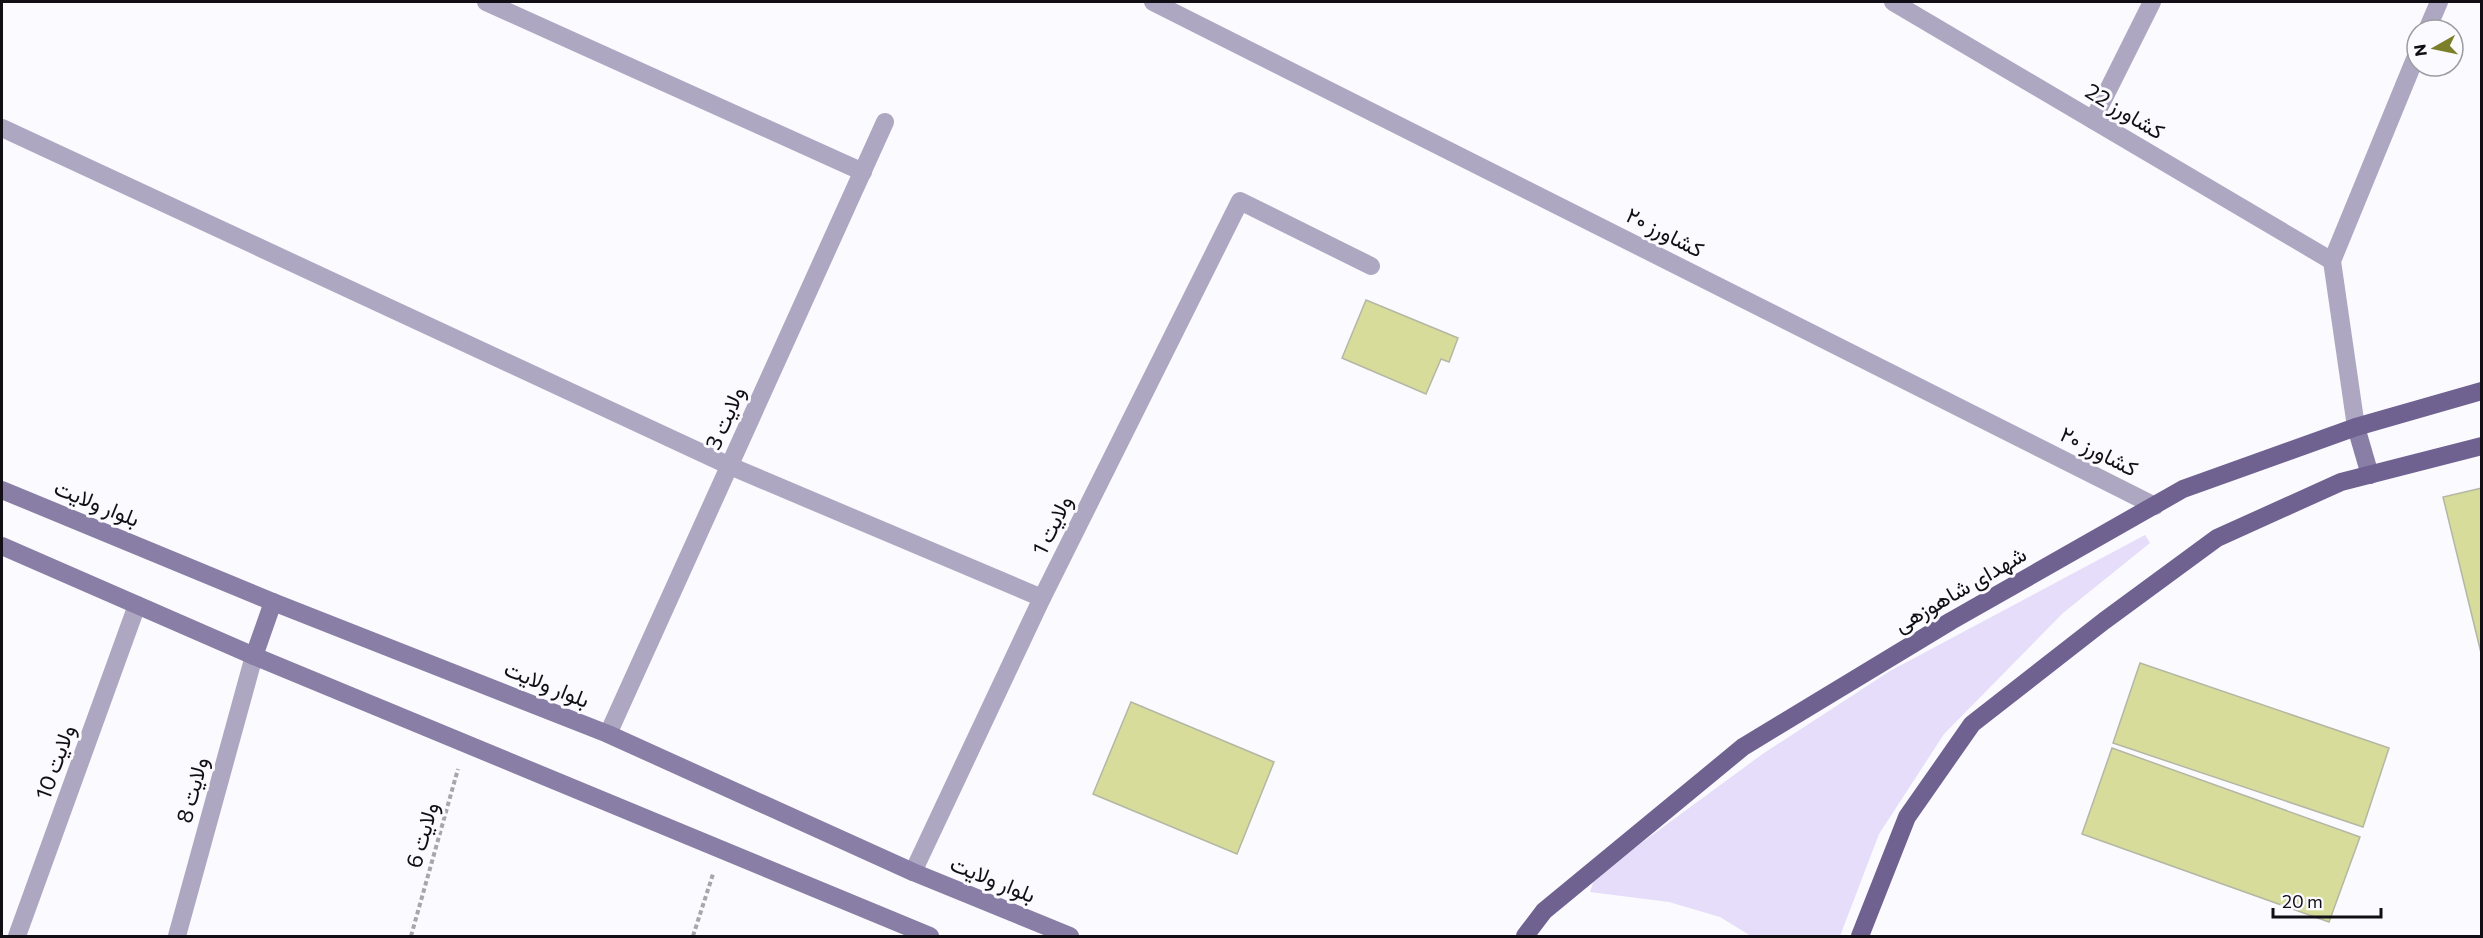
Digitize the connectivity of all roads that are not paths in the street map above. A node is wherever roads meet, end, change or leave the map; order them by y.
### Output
1 (486, 2) edge
2 (1154, 2) edge
3 (1893, 2) edge
4 (2152, 2) edge
5 (2439, 2) edge
6 (2432, 18) edge
7 (2407, 78) edge
8 (2093, 120) junction
9 (885, 122) dead end
10 (2, 129) edge
11 (863, 172) junction
12 (2332, 261) junction
13 (1371, 266) dead end
14 (2481, 392) edge
15 (2356, 428) junction
16 (2481, 446) edge
17 (730, 466) junction
18 (2370, 475) junction
19 (2, 490) edge
20 (2155, 506) junction
21 (2, 546) edge
22 (1042, 598) junction
23 (273, 602) junction
24 (137, 604) junction
25 (255, 656) junction
26 (608, 734) junction
27 (913, 873) junction
28 (17, 936) edge
29 (177, 936) edge
30 (930, 936) edge
31 (1070, 936) edge
32 (1525, 936) edge
33 (1860, 936) edge

1 - 11 street
2 - 20 street, کشاورز ۲۰
3 - 8 street, کشاورز 22
4 - 8 street
5 - 6 street
7 - 12 street
8 - 12 street, کشاورز 22
9 - 11 street, ولایت 3
10 - 17 street
11 - 17 street, ولایت 3
12 - 15 street
13 - 22 street, ولایت 1
14 - 15 main road, شهدای شاهوزهی
15 - 18 street
15 - 20 main road, شهدای شاهوزهی
16 - 18 main road
17 - 22 street
17 - 26 street, ولایت 3
18 - 33 main road
19 - 23 street, بلوار ولایت
20 - 32 main road, شهدای شاهوزهی
21 - 24 street
22 - 27 street, ولایت 1
23 - 25 street
23 - 26 street, بلوار ولایت
24 - 25 street
24 - 28 street, ولایت 10
25 - 29 street, ولایت 8
25 - 30 street
26 - 27 street, بلوار ولایت
27 - 31 street, بلوار ولایت

